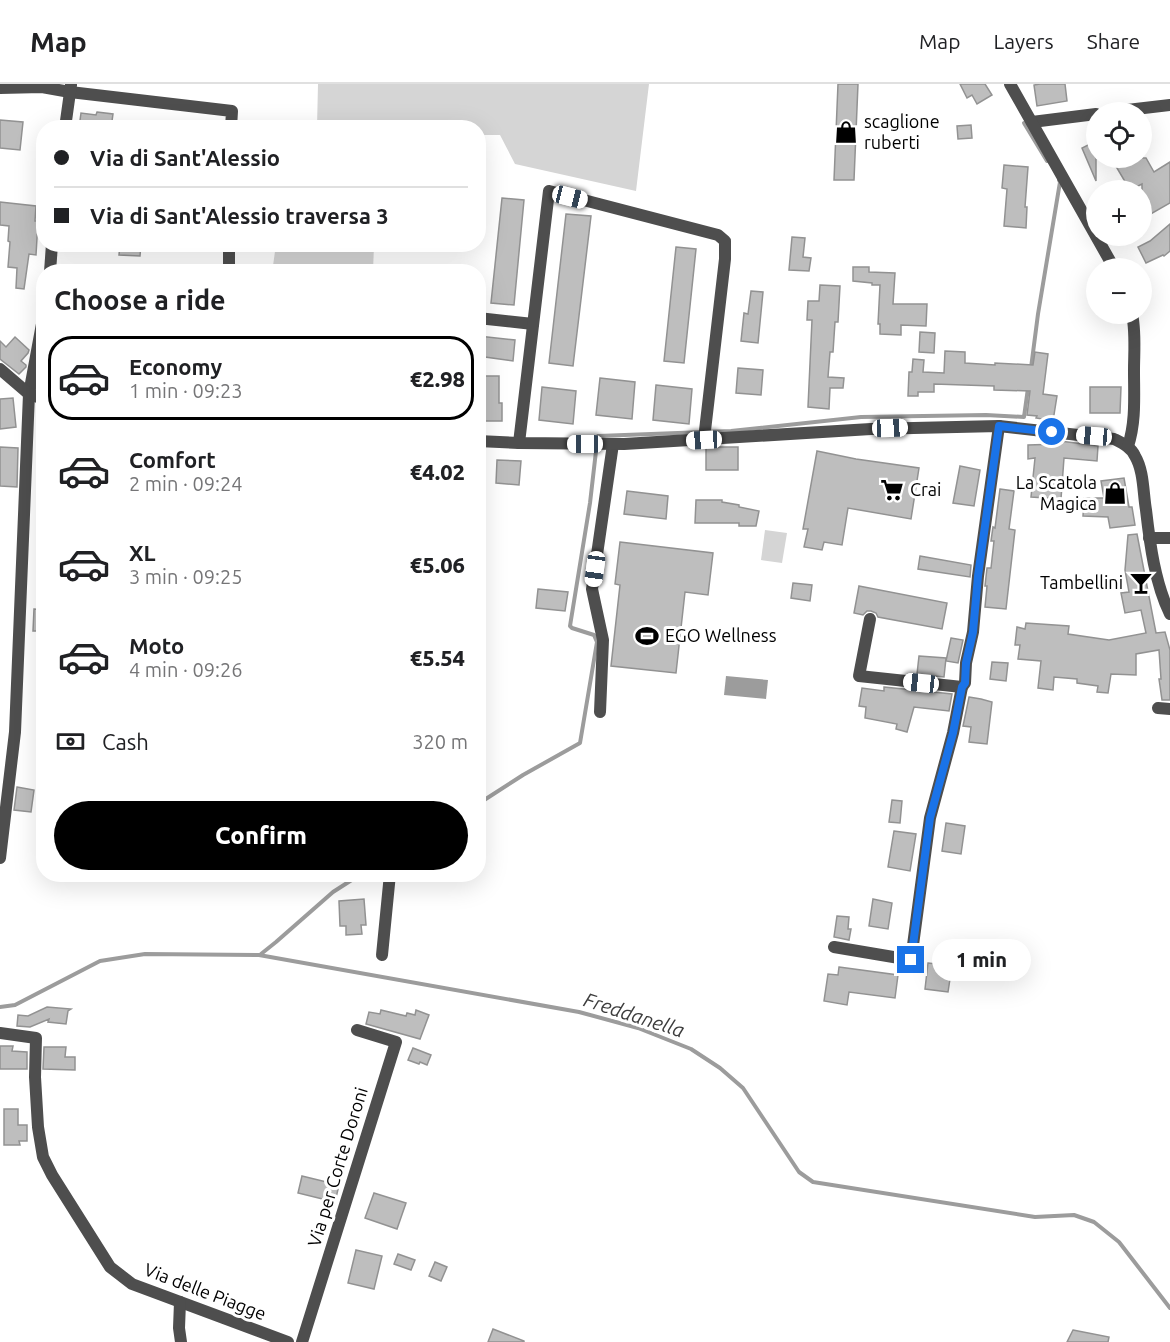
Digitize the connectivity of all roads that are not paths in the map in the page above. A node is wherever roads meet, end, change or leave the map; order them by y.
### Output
1 (1010, 84) edge
2 (0, 88) edge
3 (71, 88) edge
4 (1170, 105) edge
5 (1152, 107) edge
6 (1086, 115) edge
7 (66, 120) edge
8 (231, 120) edge
9 (1032, 122) junction
10 (1108, 258) edge
11 (486, 319) edge
12 (533, 324) junction
13 (1133, 324) edge
14 (36, 356) edge
15 (0, 369) edge
16 (29, 394) junction
17 (36, 396) edge
18 (999, 426) junction
19 (705, 434) junction
20 (486, 441) edge
21 (519, 443) junction
22 (614, 444) junction
23 (1128, 446) junction
24 (1149, 538) junction
25 (1170, 538) edge
26 (1170, 614) edge
27 (870, 619) dead end
28 (962, 687) junction
29 (600, 711) dead end
30 (0, 858) edge
31 (389, 882) edge
32 (834, 947) dead end
33 (382, 955) dead end
34 (357, 1030) dead end
35 (0, 1033) edge
36 (180, 1302) junction
37 (181, 1342) edge
38 (288, 1342) edge
39 (302, 1342) edge

1 - 9 street
2 - 3 street
3 - 7 street
3 - 8 street
4 - 5 street
6 - 9 street
9 - 10 street
11 - 12 street
12 - 19 street
12 - 21 street
13 - 23 street
14 - 16 street
15 - 16 street
16 - 17 street
16 - 30 street
18 - 19 street
18 - 23 street
18 - 28 street
19 - 22 street
20 - 21 street
21 - 22 street
22 - 29 street
23 - 24 street
24 - 25 street
24 - 26 street
27 - 28 street
28 - 32 street
31 - 33 street
34 - 39 street, Via per Corte Doroni
35 - 36 street, Via delle Piagge
36 - 37 street
36 - 38 street, Via delle Piagge

